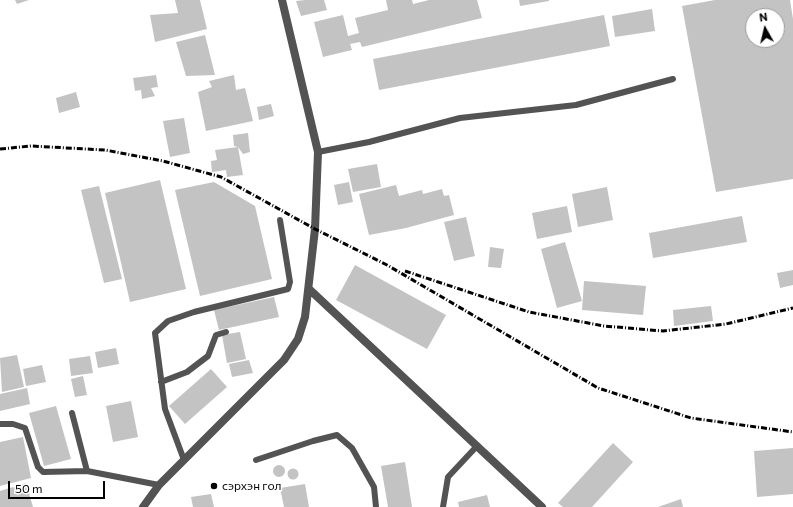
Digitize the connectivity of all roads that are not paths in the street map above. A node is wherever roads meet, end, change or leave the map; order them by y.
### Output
1 (282, 0) edge
2 (673, 79) dead end
3 (318, 152) junction
4 (280, 220) dead end
5 (309, 290) junction
6 (226, 332) dead end
7 (162, 382) junction
8 (72, 413) dead end
9 (0, 424) edge
10 (477, 446) junction
11 (184, 460) junction
12 (256, 460) dead end
13 (87, 471) junction
14 (159, 485) junction
15 (143, 507) edge
16 (376, 507) edge
17 (443, 507) edge
18 (542, 507) edge

1 - 3 street
2 - 3 lane
3 - 5 street
4 - 7 lane
5 - 10 street
5 - 11 street
6 - 7 lane
7 - 11 lane
8 - 13 lane
9 - 13 lane
10 - 17 lane
10 - 18 street
11 - 14 street
12 - 16 lane
13 - 14 lane
14 - 15 street

